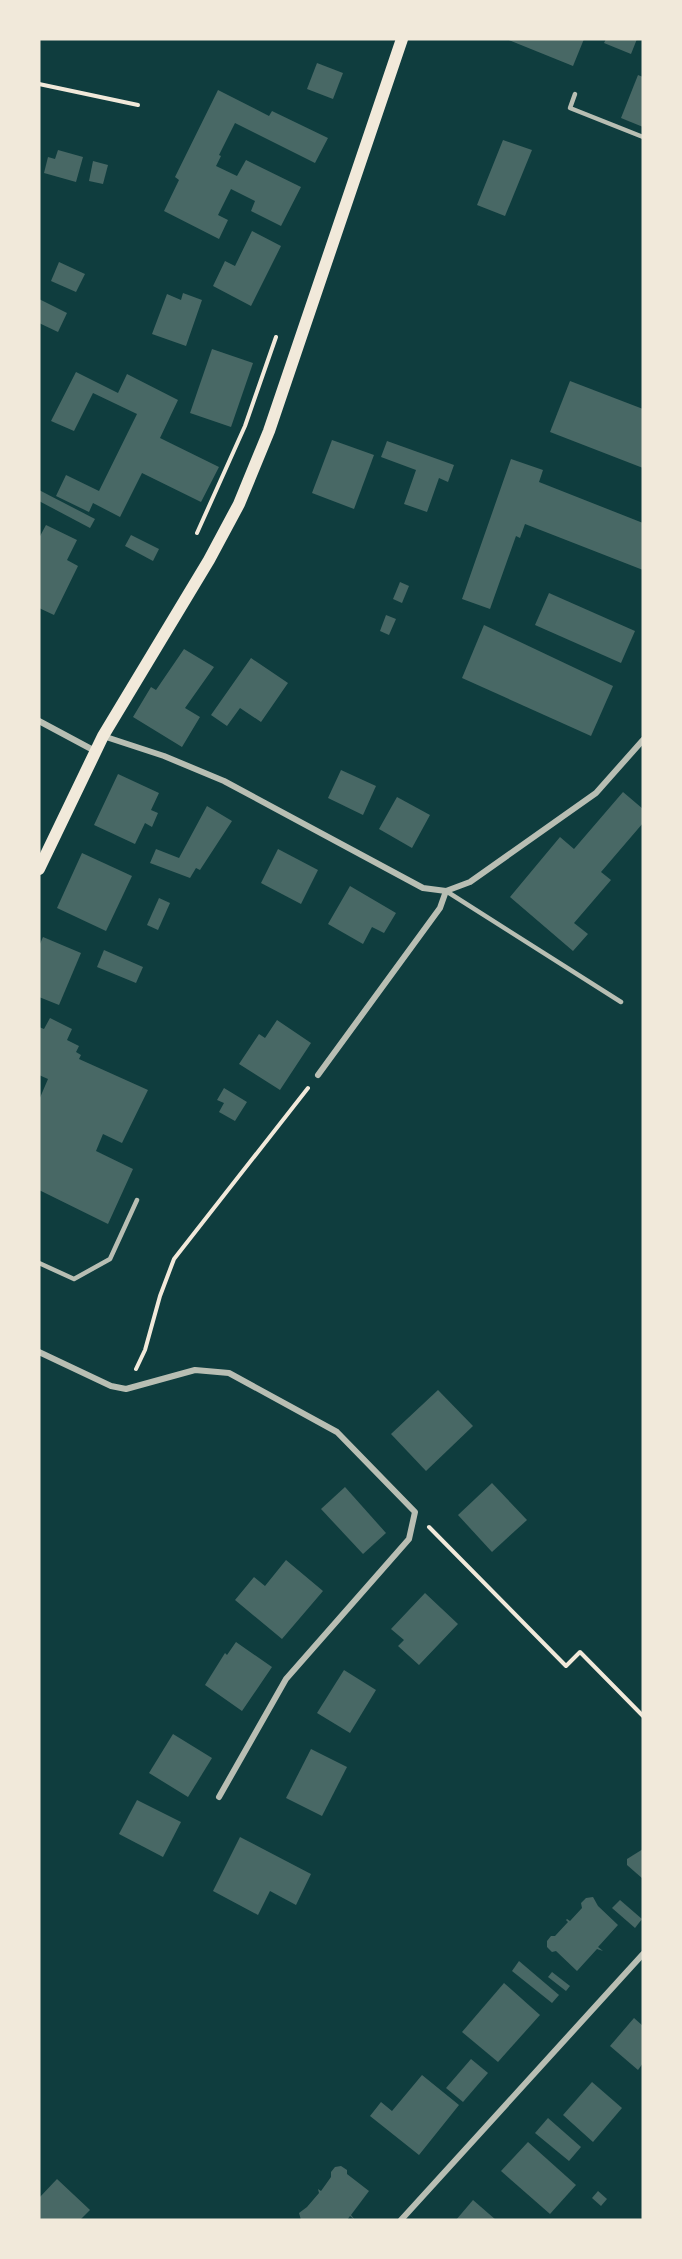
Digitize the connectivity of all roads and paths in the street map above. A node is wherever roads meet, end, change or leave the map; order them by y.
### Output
1 (402, 39) edge
2 (39, 84) edge
3 (575, 94) dead end
4 (138, 105) dead end
5 (643, 137) edge
6 (277, 336) dead end
7 (192, 542) dead end
8 (39, 721) edge
9 (103, 736) junction
10 (643, 740) edge
11 (96, 751) junction
12 (39, 869) edge
13 (446, 891) junction
14 (621, 1002) dead end
15 (318, 1075) joint
16 (137, 1200) dead end
17 (39, 1263) edge
18 (39, 1352) edge
19 (126, 1389) junction
20 (415, 1512) junction
21 (643, 1716) edge
22 (219, 1797) dead end
23 (643, 1954) edge
24 (401, 2220) edge

1 - 9 main road
2 - 4 path
3 - 5 lane
6 - 7 path
8 - 11 street
9 - 11 main road
9 - 13 street
10 - 13 street
11 - 12 main road
13 - 14 lane
13 - 15 street
15 - 19 path
16 - 17 lane
18 - 19 street
19 - 20 street
20 - 21 path
20 - 22 street
23 - 24 street

